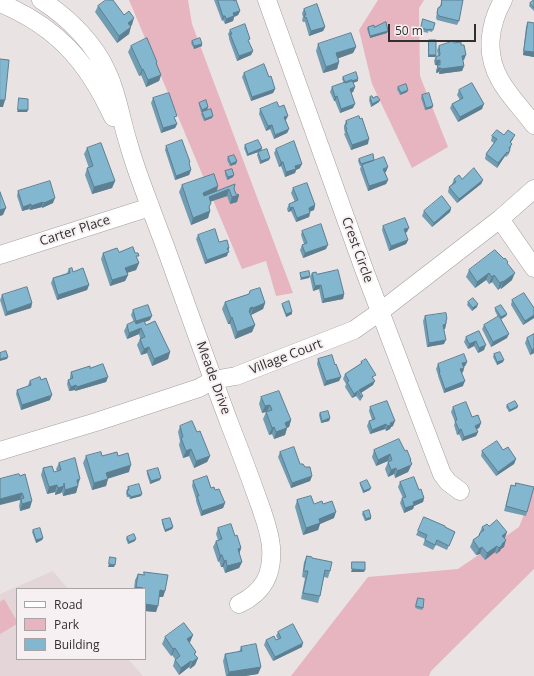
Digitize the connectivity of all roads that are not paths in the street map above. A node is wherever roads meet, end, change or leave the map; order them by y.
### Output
1 (41, 0) edge
2 (266, 0) edge
3 (503, 0) edge
4 (0, 2) edge
5 (534, 125) edge
6 (128, 143) junction
7 (534, 189) edge
8 (150, 207) junction
9 (500, 219) junction
10 (0, 255) edge
11 (534, 268) edge
12 (381, 312) junction
13 (213, 380) junction
14 (0, 451) edge
15 (460, 491) dead end
16 (240, 604) dead end

1 - 6 street, Meade Drive
2 - 12 street, Crest Circle
3 - 5 street
4 - 6 street, Meade Drive
6 - 8 street, Meade Drive
7 - 9 street, Village Court
8 - 10 street, Carter Place
8 - 13 street, Meade Drive
9 - 11 street
9 - 12 street, Village Court
12 - 13 street, Village Court
12 - 15 street, Crest Circle
13 - 14 street, Village Court
13 - 16 street, Meade Drive

